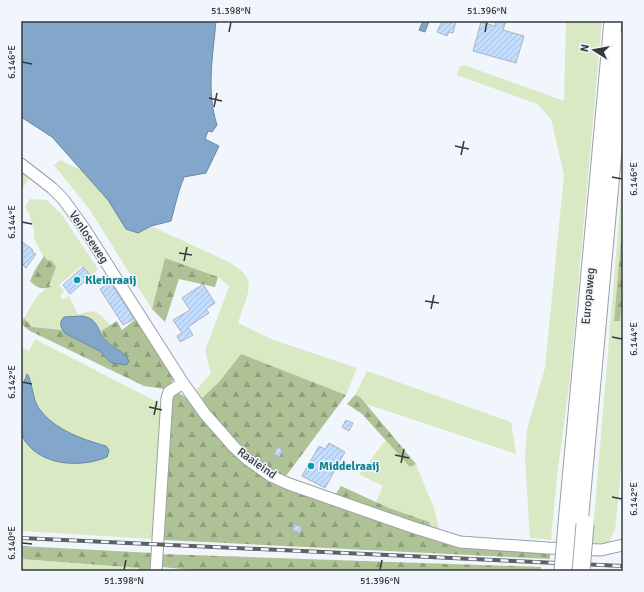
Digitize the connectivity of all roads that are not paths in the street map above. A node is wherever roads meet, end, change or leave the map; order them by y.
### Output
1 (613, 21) edge
2 (623, 40) edge
3 (21, 164) edge
4 (183, 383) junction
5 (577, 524) junction
6 (623, 545) edge
7 (156, 571) edge
8 (563, 571) edge
9 (575, 571) edge
10 (581, 571) edge

1 - 5 highway, Europaweg
2 - 5 highway, Europaweg
3 - 4 street, Venloseweg
4 - 6 street, Raaieind
4 - 7 street
5 - 8 highway, Europaweg, bridge
5 - 9 highway, Europaweg
5 - 10 highway, bridge

